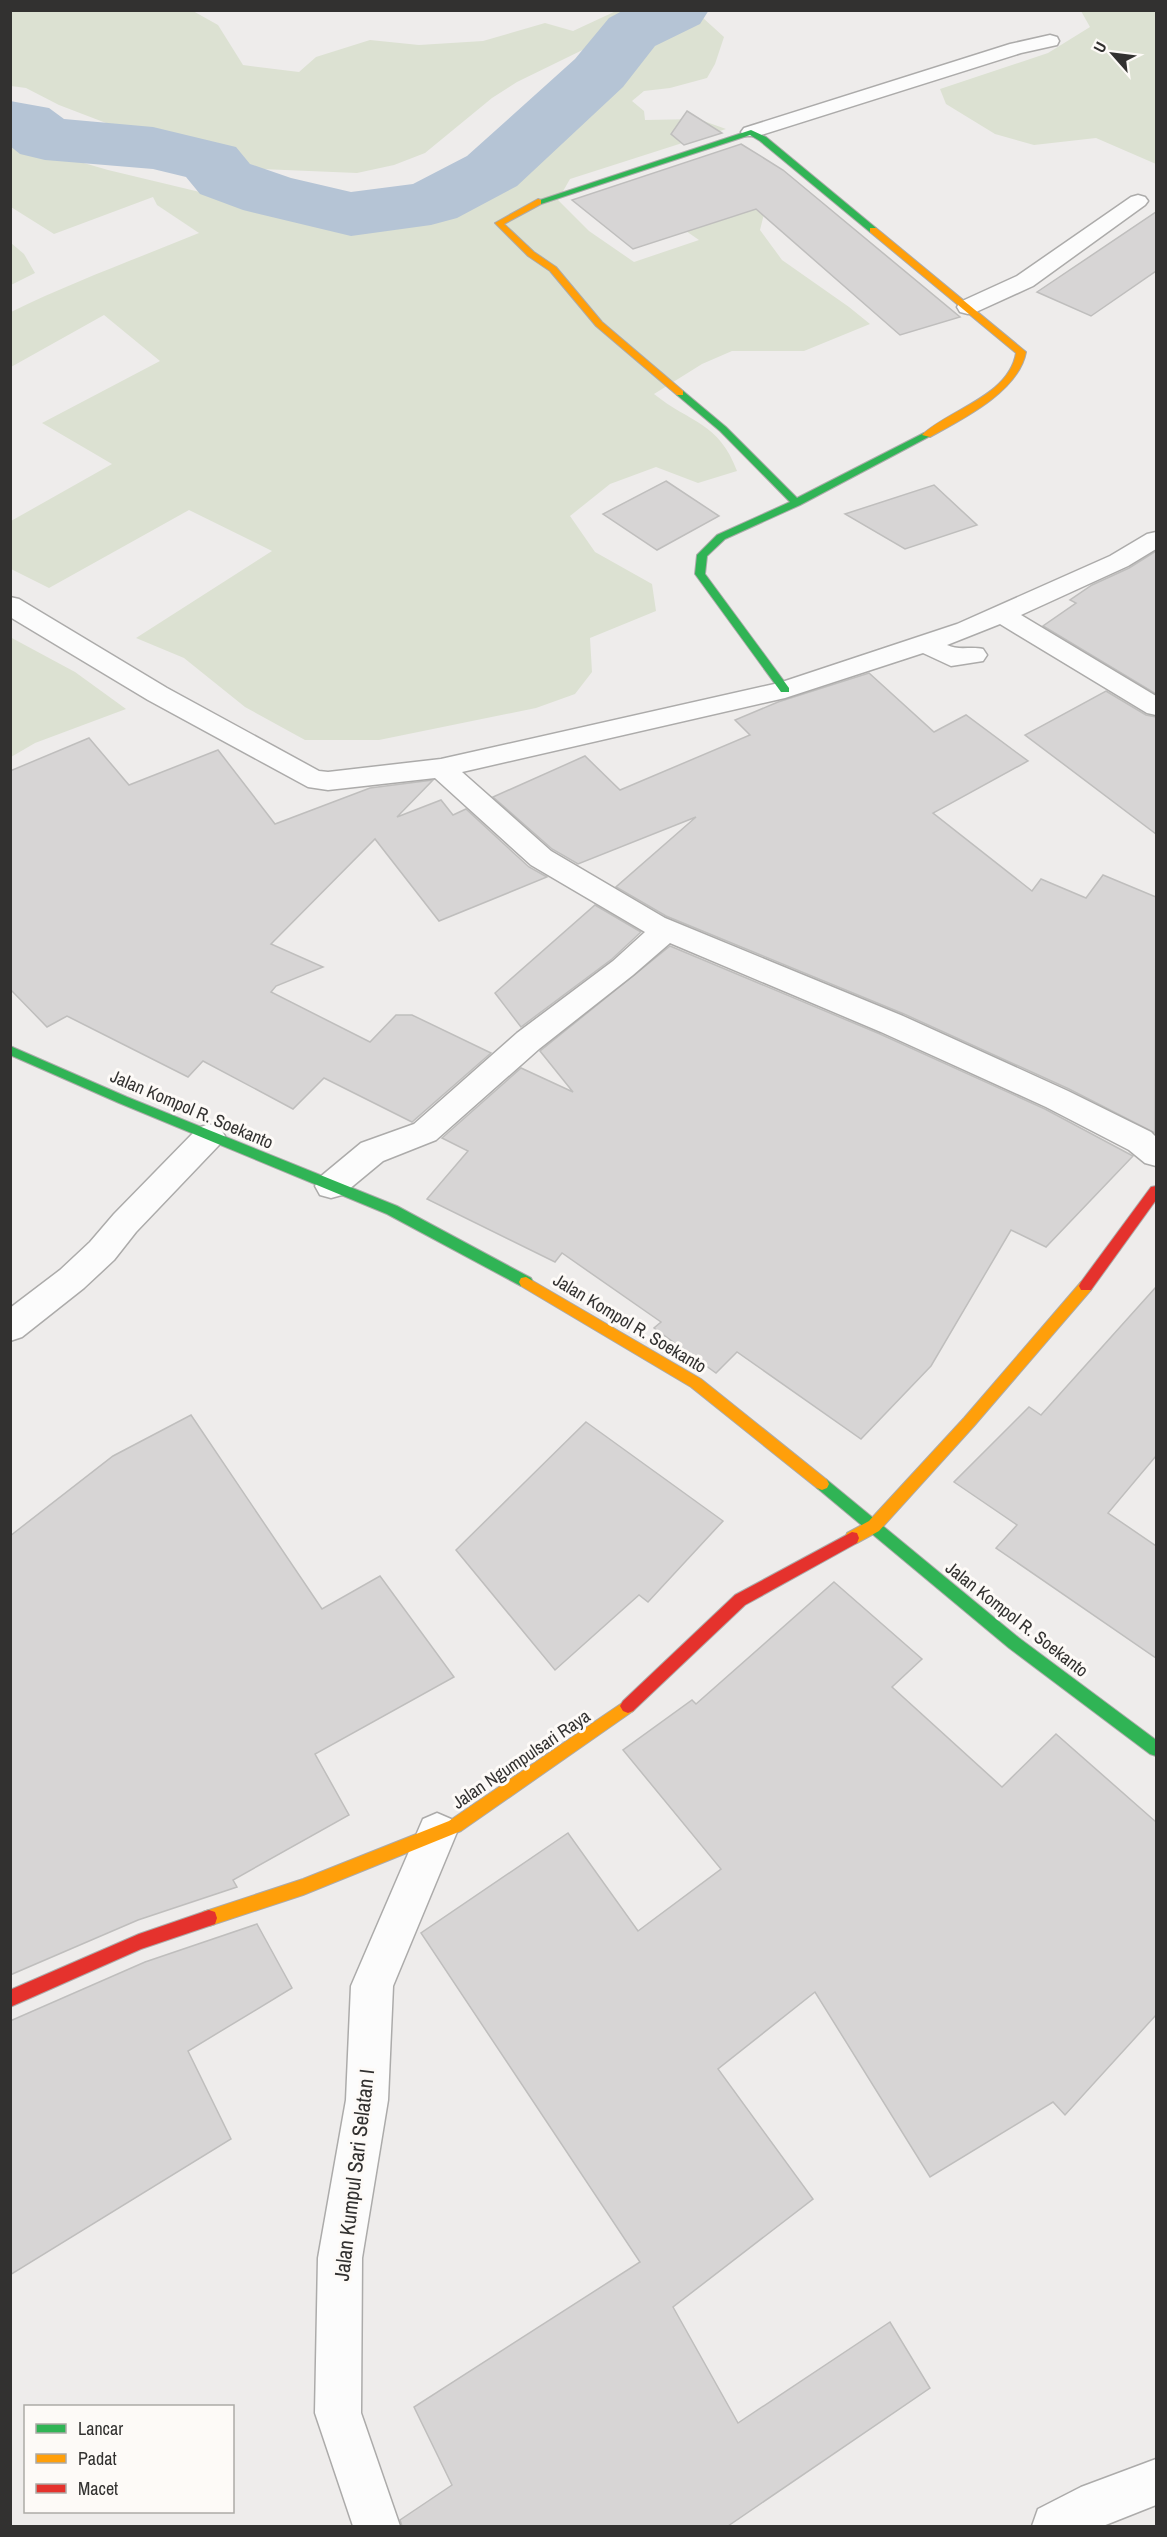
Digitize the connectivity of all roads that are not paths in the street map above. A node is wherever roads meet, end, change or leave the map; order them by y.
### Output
1 (1050, 41) dead end
2 (751, 132) junction
3 (1138, 201) dead end
4 (968, 307) junction
5 (796, 503) junction
6 (1156, 539) edge
7 (10, 604) edge
8 (1001, 614) junction
9 (926, 643) junction
10 (974, 655) dead end
11 (786, 690) junction
12 (1156, 707) edge
13 (441, 768) junction
14 (666, 930) junction
15 (10, 1050) edge
16 (209, 1136) junction
17 (1156, 1154) edge
18 (331, 1186) junction
19 (1156, 1191) edge
20 (10, 1327) edge
21 (874, 1526) junction
22 (1156, 1749) edge
23 (437, 1832) junction
24 (10, 1999) edge
25 (1156, 2482) edge
26 (376, 2526) edge
27 (1055, 2526) edge

1 - 2 street
2 - 4 street
2 - 5 street
3 - 4 street
4 - 5 street
5 - 11 street
6 - 8 street
7 - 13 street
8 - 9 street
8 - 12 street
9 - 10 street
9 - 11 street
11 - 13 street
13 - 14 street
14 - 17 street
14 - 18 street
15 - 16 street, Jalan Kompol R. Soekanto
16 - 18 street, Jalan Kompol R. Soekanto
16 - 20 street
18 - 21 street, Jalan Kompol R. Soekanto
19 - 21 street, Jalan Ngumpulsari Raya
21 - 22 street, Jalan Kompol R. Soekanto
21 - 23 street, Jalan Ngumpulsari Raya
23 - 24 street, Jalan Ngumpulsari Raya
23 - 26 street, Jalan Kumpul Sari Selatan I
25 - 27 street

